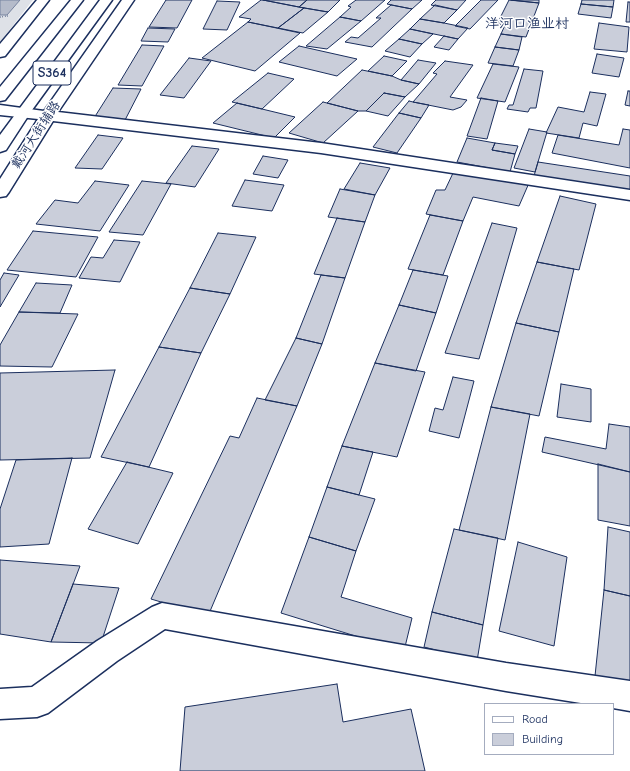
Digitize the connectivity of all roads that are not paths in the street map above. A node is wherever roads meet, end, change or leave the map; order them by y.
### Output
1 (43, 0) edge
2 (77, 0) edge
3 (106, 0) edge
4 (128, 0) edge
5 (0, 53) edge
6 (0, 97) edge
7 (0, 110) edge
8 (23, 112) junction
9 (48, 116) junction
10 (0, 147) edge
11 (0, 192) edge
12 (630, 195) edge
13 (630, 696) edge
14 (0, 704) edge

1 - 5 street
2 - 6 street, S364
3 - 8 street, S364
4 - 9 street, 戴河大街辅路
7 - 8 street
8 - 9 street
8 - 10 street, S364
9 - 11 street, 戴河大街辅路
9 - 12 street
13 - 14 street

